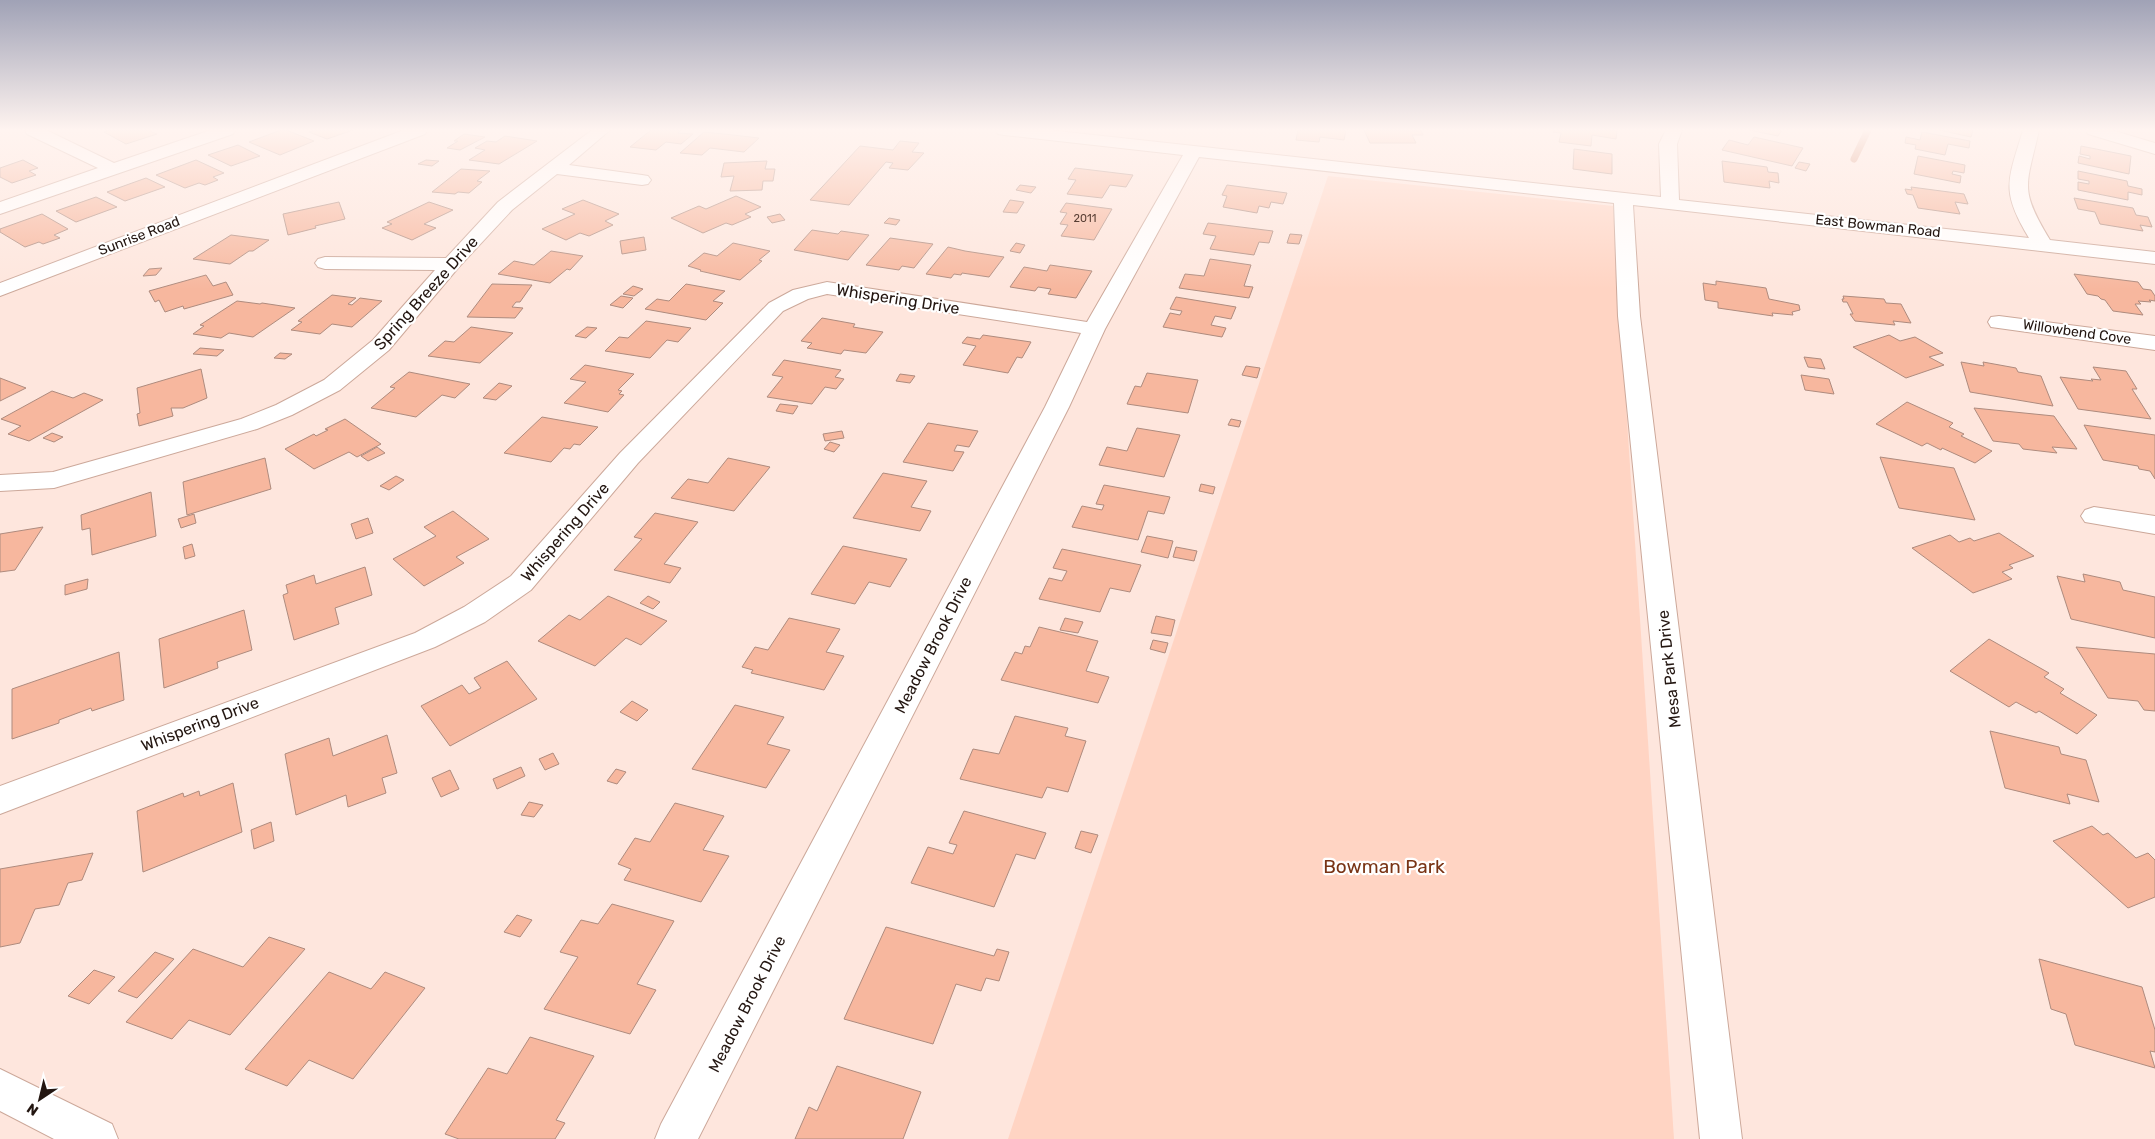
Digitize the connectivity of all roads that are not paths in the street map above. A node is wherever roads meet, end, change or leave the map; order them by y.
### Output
1 (72, 183) edge
2 (280, 183) edge
3 (533, 183) edge
4 (1176, 183) edge
5 (1478, 183) edge
6 (1669, 183) edge
7 (2018, 183) edge
8 (1623, 199) junction
9 (1670, 203) junction
10 (0, 208) edge
11 (2042, 244) junction
12 (2155, 258) edge
13 (325, 263) dead end
14 (451, 264) junction
15 (0, 290) edge
16 (1999, 322) dead end
17 (1094, 329) junction
18 (2155, 343) edge
19 (0, 483) edge
20 (2094, 516) dead end
21 (2155, 525) edge
22 (0, 800) edge
23 (0, 1089) edge
24 (97, 1139) edge
25 (676, 1139) edge
26 (1721, 1139) edge

1 - 10 street
2 - 15 street, Sunrise Road
3 - 14 street, Spring Breeze Drive
4 - 17 street, Meadow Brook Drive
5 - 8 street, East Bowman Road
6 - 9 street
7 - 11 street
8 - 9 street, East Bowman Road
8 - 26 street, Mesa Park Drive
9 - 11 street, East Bowman Road
11 - 12 street, East Bowman Road
13 - 14 street
14 - 19 street, Spring Breeze Drive
16 - 18 street, Willowbend Cove
17 - 22 street, Whispering Drive
17 - 25 street, Meadow Brook Drive
20 - 21 street
23 - 24 street

